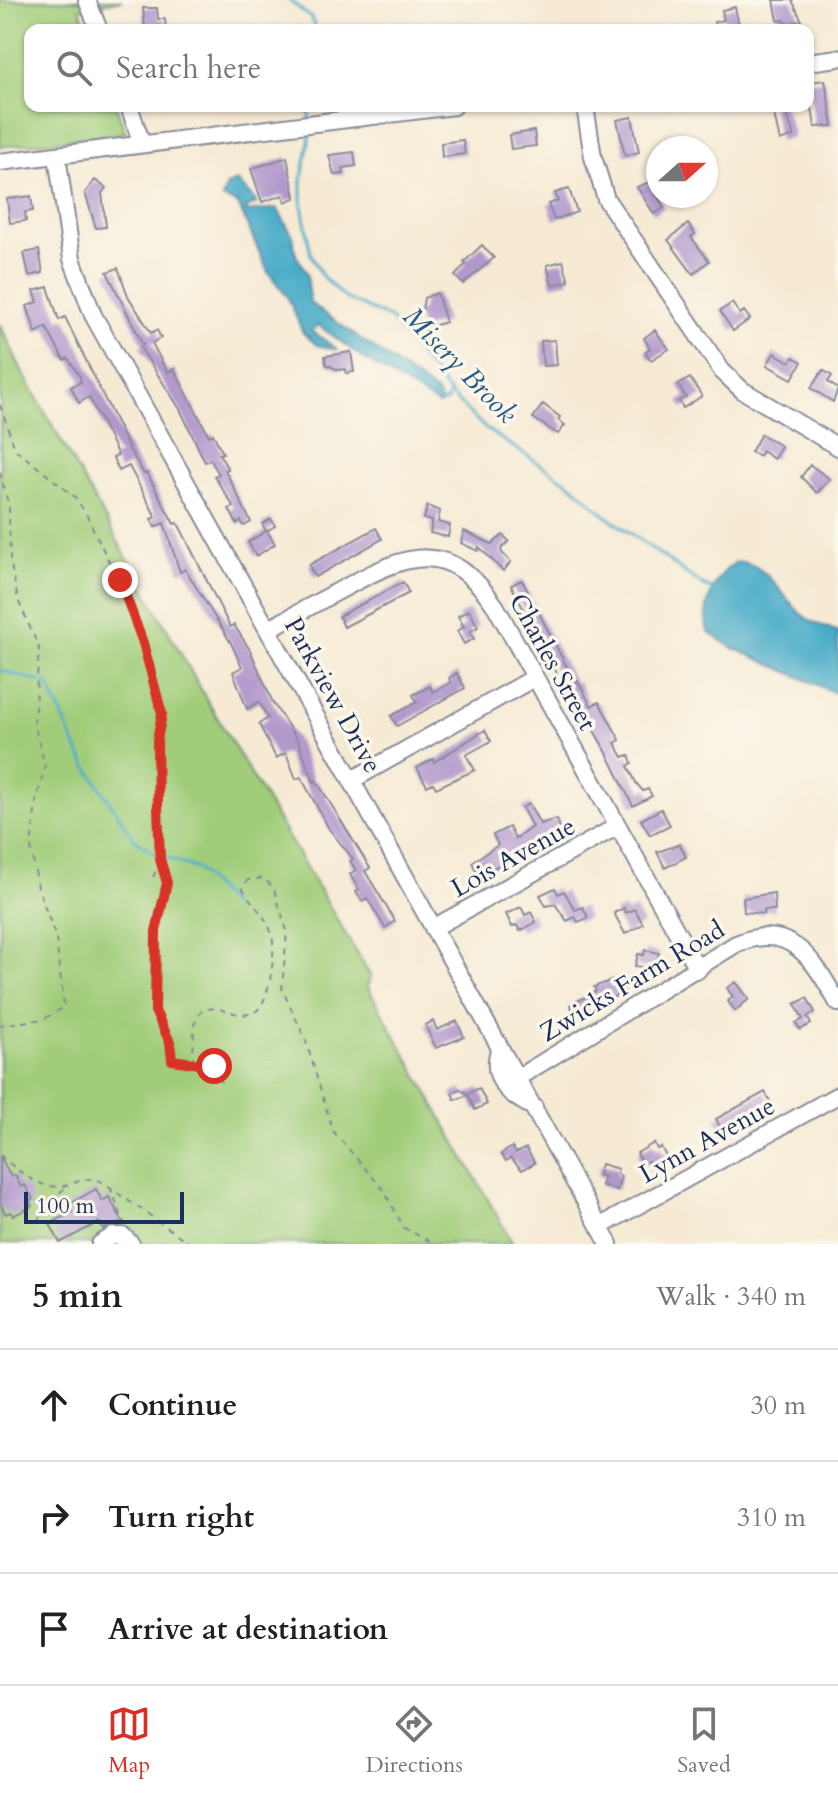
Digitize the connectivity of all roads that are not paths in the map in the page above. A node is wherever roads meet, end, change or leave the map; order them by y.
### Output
1 (87, 0) edge
2 (97, 24) edge
3 (838, 58) edge
4 (814, 61) edge
5 (131, 112) edge
6 (403, 112) edge
7 (586, 112) edge
8 (142, 144) junction
9 (57, 156) junction
10 (0, 162) edge
11 (838, 447) edge
12 (269, 629) junction
13 (534, 678) junction
14 (352, 780) junction
15 (616, 827) junction
16 (433, 928) junction
17 (698, 970) junction
18 (838, 1003) edge
19 (500, 1048) junction
20 (517, 1078) junction
21 (838, 1095) edge
22 (534, 1107) junction
23 (599, 1227) junction
24 (127, 1240) edge
25 (100, 1244) edge
26 (609, 1244) edge

1 - 2 street
3 - 4 street
5 - 8 street
6 - 8 street
7 - 11 street
8 - 9 street
9 - 10 street
9 - 12 street, Parkview Drive
12 - 13 street, Charles Street
12 - 14 street, Parkview Drive
13 - 14 street
13 - 15 street, Charles Street
14 - 16 street, Parkview Drive
15 - 16 street, Lois Avenue
15 - 17 street, Charles Street
16 - 19 street, Parkview Drive
17 - 18 street, Zwicks Farm Road
17 - 20 street, Zwicks Farm Road
19 - 20 street, Parkview Drive
19 - 22 street
20 - 22 street, Parkview Drive
21 - 23 street, Lynn Avenue
22 - 23 street, Parkview Drive
23 - 26 street, Parkview Drive
24 - 25 street

